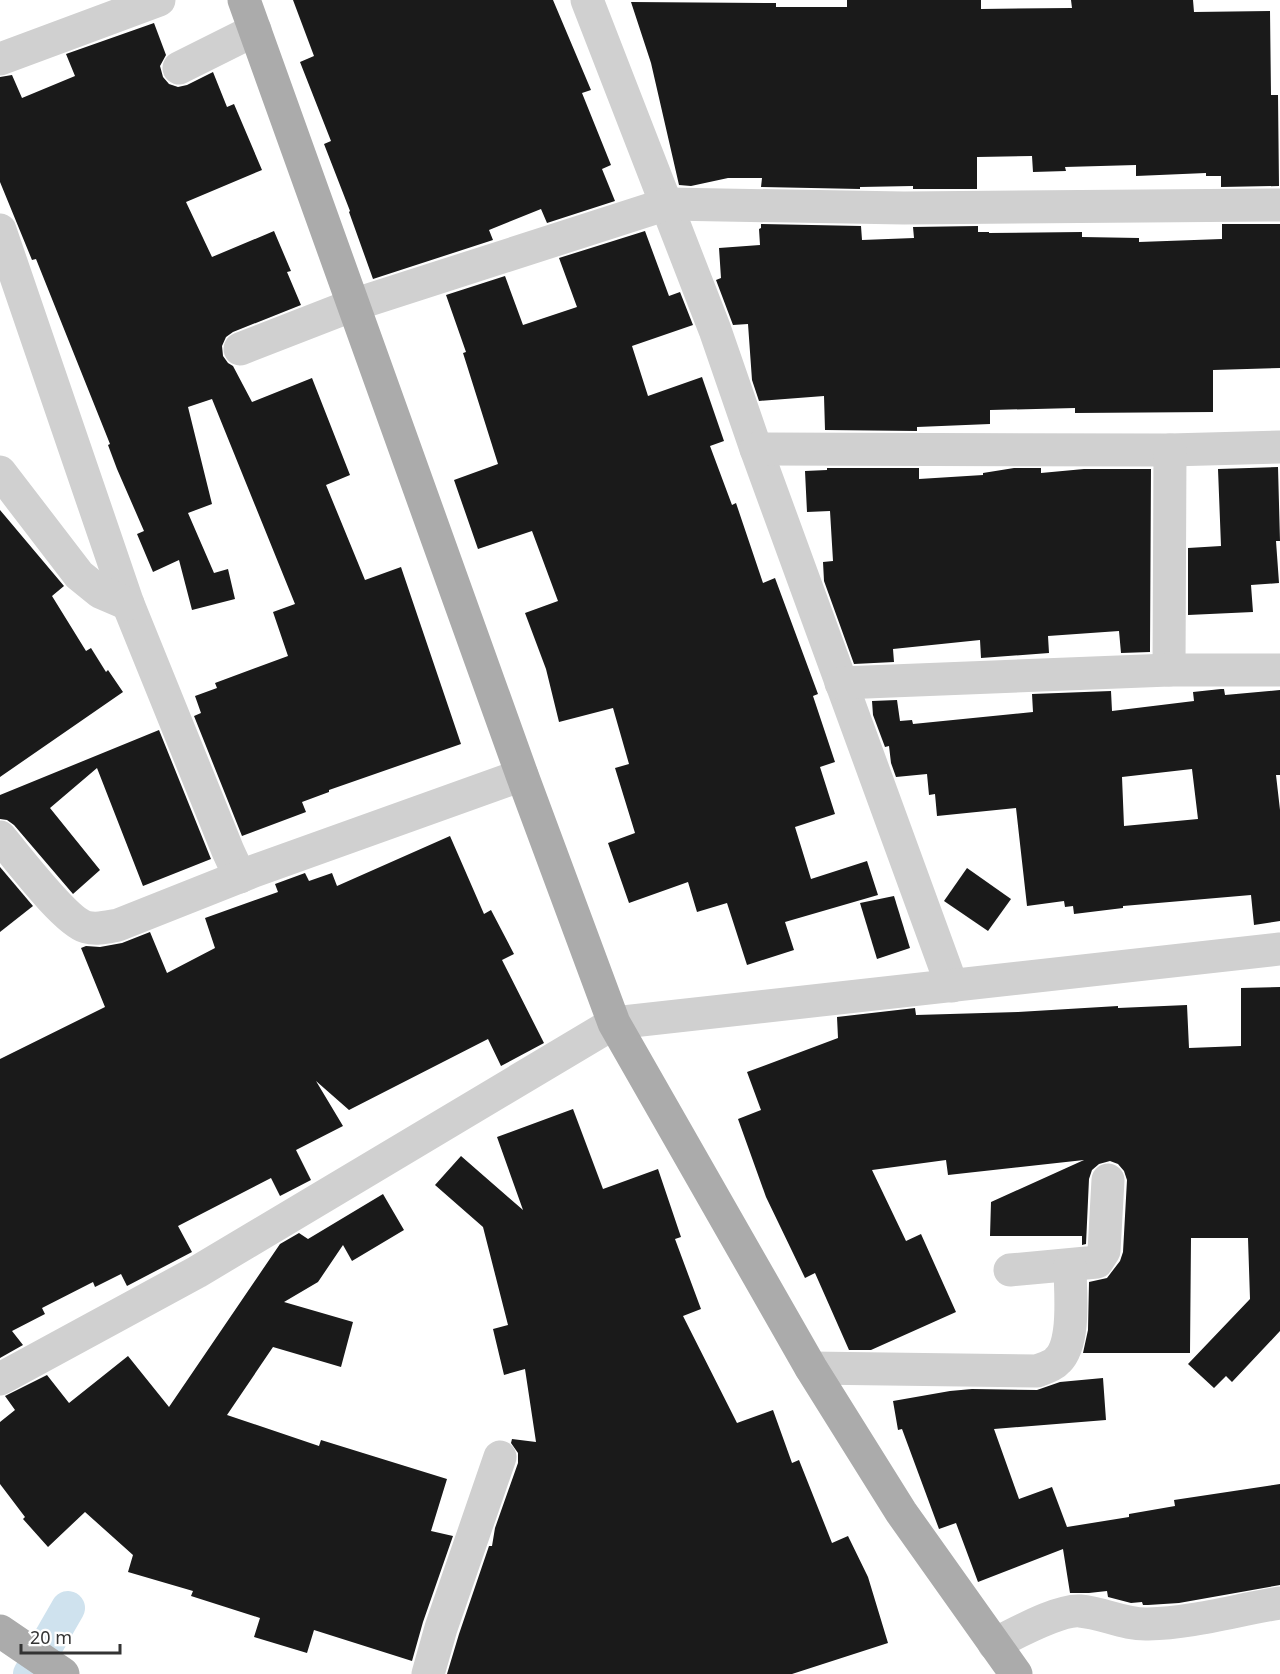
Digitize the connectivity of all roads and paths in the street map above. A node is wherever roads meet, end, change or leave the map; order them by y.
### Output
1 (159, 0) edge
2 (244, 0) edge
3 (587, 0) edge
4 (255, 30) junction
5 (0, 59) edge
6 (179, 68) dead end
7 (667, 204) junction
8 (1280, 205) edge
9 (0, 230) edge
10 (353, 305) junction
11 (240, 349) dead end
12 (1280, 447) edge
13 (756, 449) junction
14 (1170, 450) junction
15 (0, 472) edge
16 (128, 604) junction
17 (1170, 670) junction
18 (1280, 670) edge
19 (841, 683) junction
20 (522, 775) junction
21 (0, 837) edge
22 (240, 877) junction
23 (1280, 949) edge
24 (952, 986) junction
25 (614, 1023) junction
26 (1108, 1180) dead end
27 (1070, 1266) junction
28 (1010, 1270) dead end
29 (811, 1368) junction
30 (0, 1379) edge
31 (500, 1457) dead end
32 (1280, 1603) edge
33 (3, 1633) edge
34 (994, 1644) junction
35 (63, 1674) edge
36 (428, 1674) edge
37 (1016, 1674) edge

1 - 5 street
2 - 4 main road
3 - 7 street
4 - 6 street
4 - 10 main road
7 - 8 street
7 - 10 street
7 - 13 street
9 - 16 street
10 - 11 street
10 - 20 main road
12 - 14 street
13 - 14 street
13 - 19 street
14 - 17 street
15 - 16 street
16 - 22 street
17 - 18 street
17 - 19 street
19 - 24 street
20 - 22 street
20 - 25 main road
21 - 22 street
23 - 24 street
24 - 25 street
25 - 29 main road
25 - 30 street
26 - 27 street
27 - 28 street
27 - 29 street
29 - 34 main road
31 - 36 street
32 - 34 street
33 - 35 main road
34 - 37 main road

